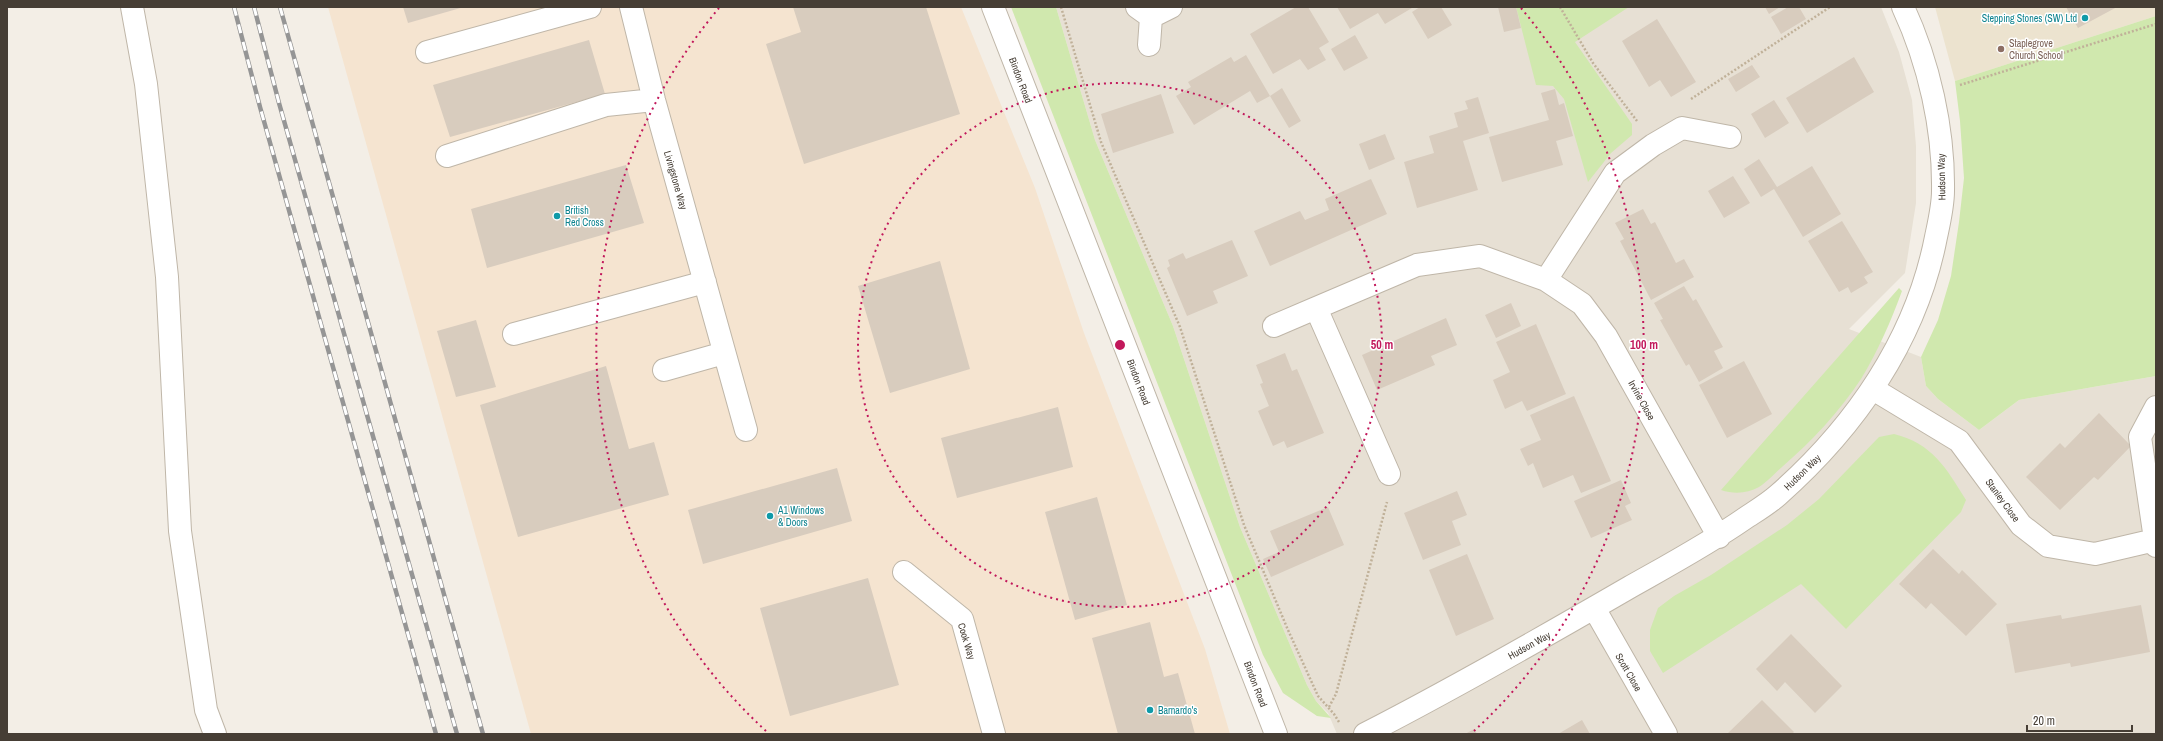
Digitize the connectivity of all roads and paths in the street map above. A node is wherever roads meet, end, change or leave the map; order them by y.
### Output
1 (132, 7) edge
2 (590, 7) edge
3 (631, 7) edge
4 (993, 7) edge
5 (1061, 7) edge
6 (1171, 7) edge
7 (1560, 7) edge
8 (1830, 7) edge
9 (1903, 7) edge
10 (1144, 12) edge
11 (2156, 24) edge
12 (1150, 45) dead end
13 (427, 52) dead end
14 (1933, 93) junction
15 (654, 100) junction
16 (1689, 100) dead end
17 (1730, 137) dead end
18 (1653, 145) junction
19 (447, 156) dead end
20 (1546, 280) junction
21 (705, 282) junction
22 (1316, 308) junction
23 (1274, 326) dead end
24 (514, 334) dead end
25 (724, 353) junction
26 (664, 370) dead end
27 (1873, 389) junction
28 (2156, 407) edge
29 (746, 430) dead end
30 (1389, 474) joint
31 (1719, 536) junction
32 (2155, 543) edge
33 (904, 572) dead end
34 (1594, 608) junction
35 (1329, 707) junction
36 (1341, 727) dead end
37 (215, 734) edge
38 (994, 734) edge
39 (1276, 734) edge
40 (1365, 734) edge
41 (1666, 734) edge

1 - 37 street
2 - 13 street
3 - 15 street, Livingstone Way
4 - 39 street, Bindon Road
5 - 35 path
6 - 10 street
7 - 18 path
8 - 16 path
9 - 14 street, Hudson Way
10 - 12 street
11 - 14 path
14 - 27 street, Hudson Way
15 - 19 street
15 - 21 street, Livingstone Way
17 - 18 street
18 - 20 street
20 - 22 street, Irvine Close
20 - 31 street, Irvine Close
21 - 24 street
21 - 25 street, Livingstone Way
22 - 23 street, Irvine Close
22 - 30 street
25 - 26 street
25 - 29 street, Livingstone Way
27 - 31 street, Hudson Way
27 - 32 street, Stanley Close
28 - 32 street, Stanley Close
30 - 35 path
31 - 34 street, Hudson Way
33 - 38 street, Cook Way
34 - 40 street, Hudson Way
34 - 41 street, Scott Close
35 - 36 path

